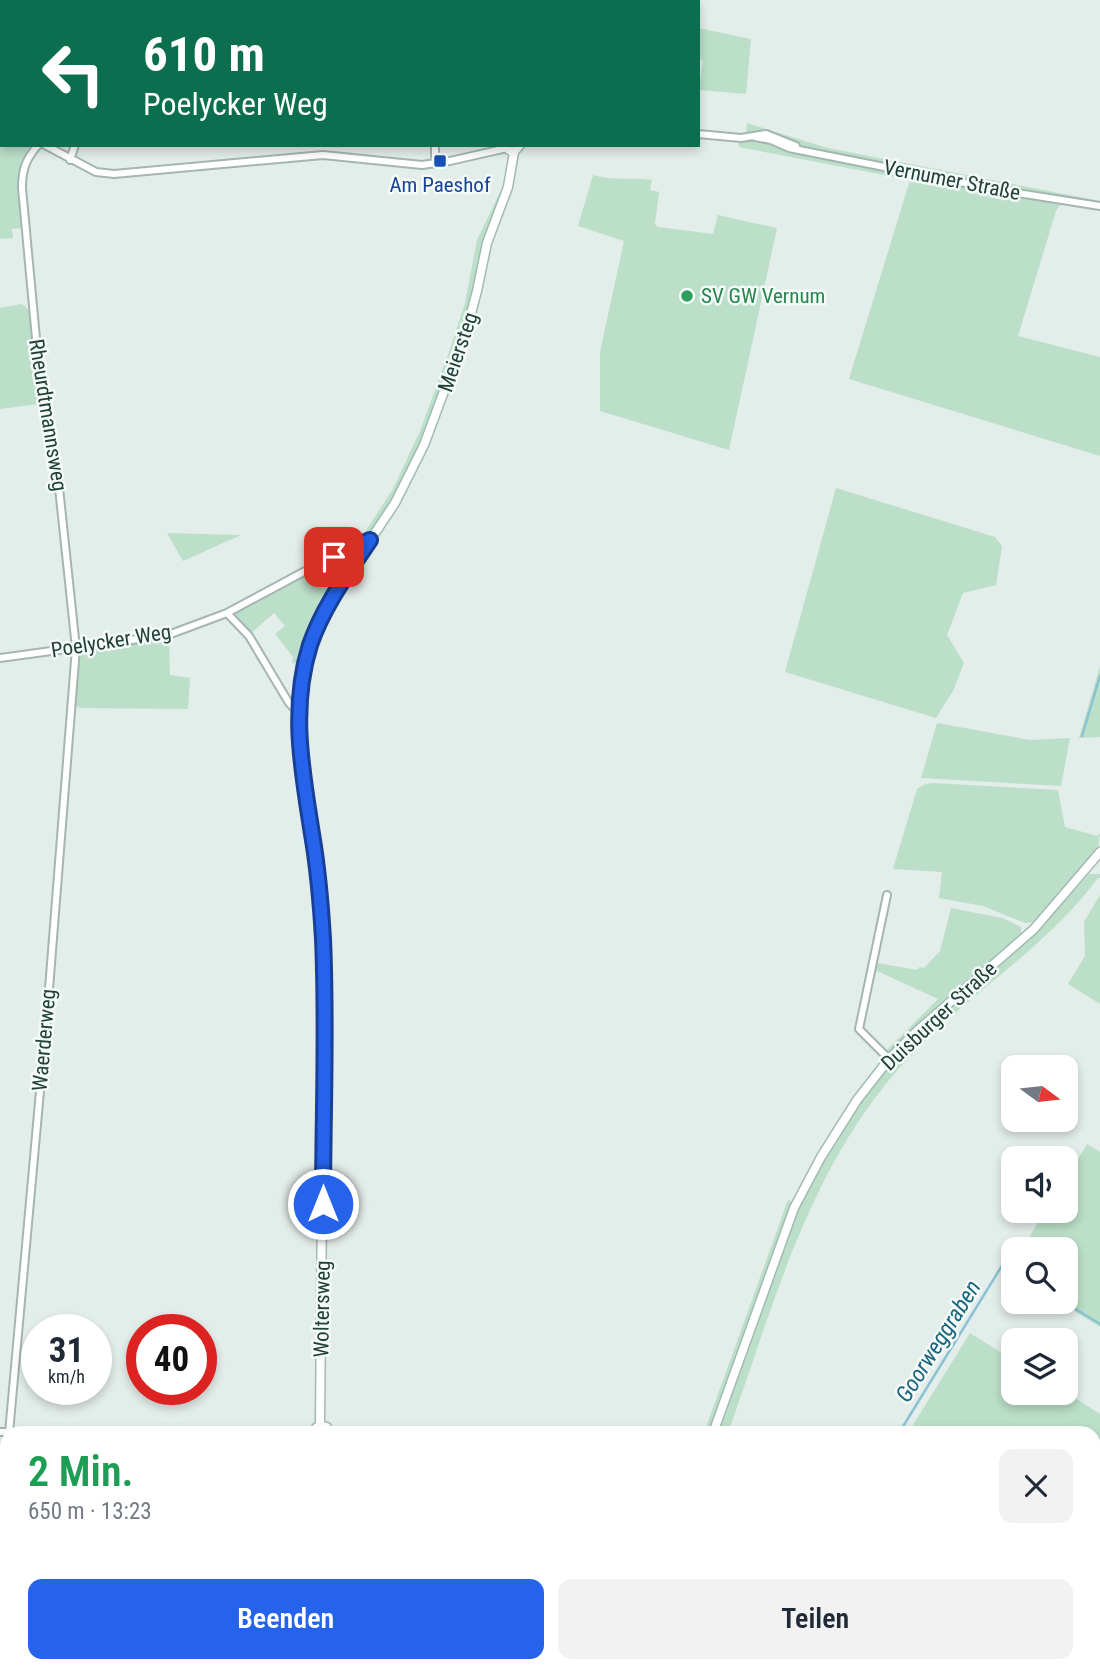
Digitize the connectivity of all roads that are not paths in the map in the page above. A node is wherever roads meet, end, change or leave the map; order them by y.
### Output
1 (700, 134) edge
2 (37, 147) edge
3 (48, 147) edge
4 (74, 147) edge
5 (435, 147) edge
6 (512, 147) edge
7 (70, 160) junction
8 (435, 164) junction
9 (1100, 206) edge
10 (370, 540) junction
11 (227, 613) junction
12 (76, 648) junction
13 (0, 658) edge
14 (298, 712) junction
15 (1100, 852) edge
16 (887, 895) dead end
17 (889, 1059) junction
18 (10, 1426) edge
19 (316, 1426) edge
20 (716, 1426) edge

1 - 9 street, Vernumer Straße
2 - 12 street, Rheurdtmannsweg
3 - 7 street
4 - 7 street
5 - 8 street
6 - 8 street
6 - 10 street, Meiersteg
7 - 8 street
10 - 11 street, Poelycker Weg
10 - 14 street, Woltersweg
11 - 12 street, Poelycker Weg
11 - 14 street
12 - 13 street, Poelycker Weg
12 - 18 street, Waerderweg
14 - 19 street, Woltersweg
15 - 17 street, Duisburger Straße
16 - 17 street
17 - 20 street, Duisburger Straße

